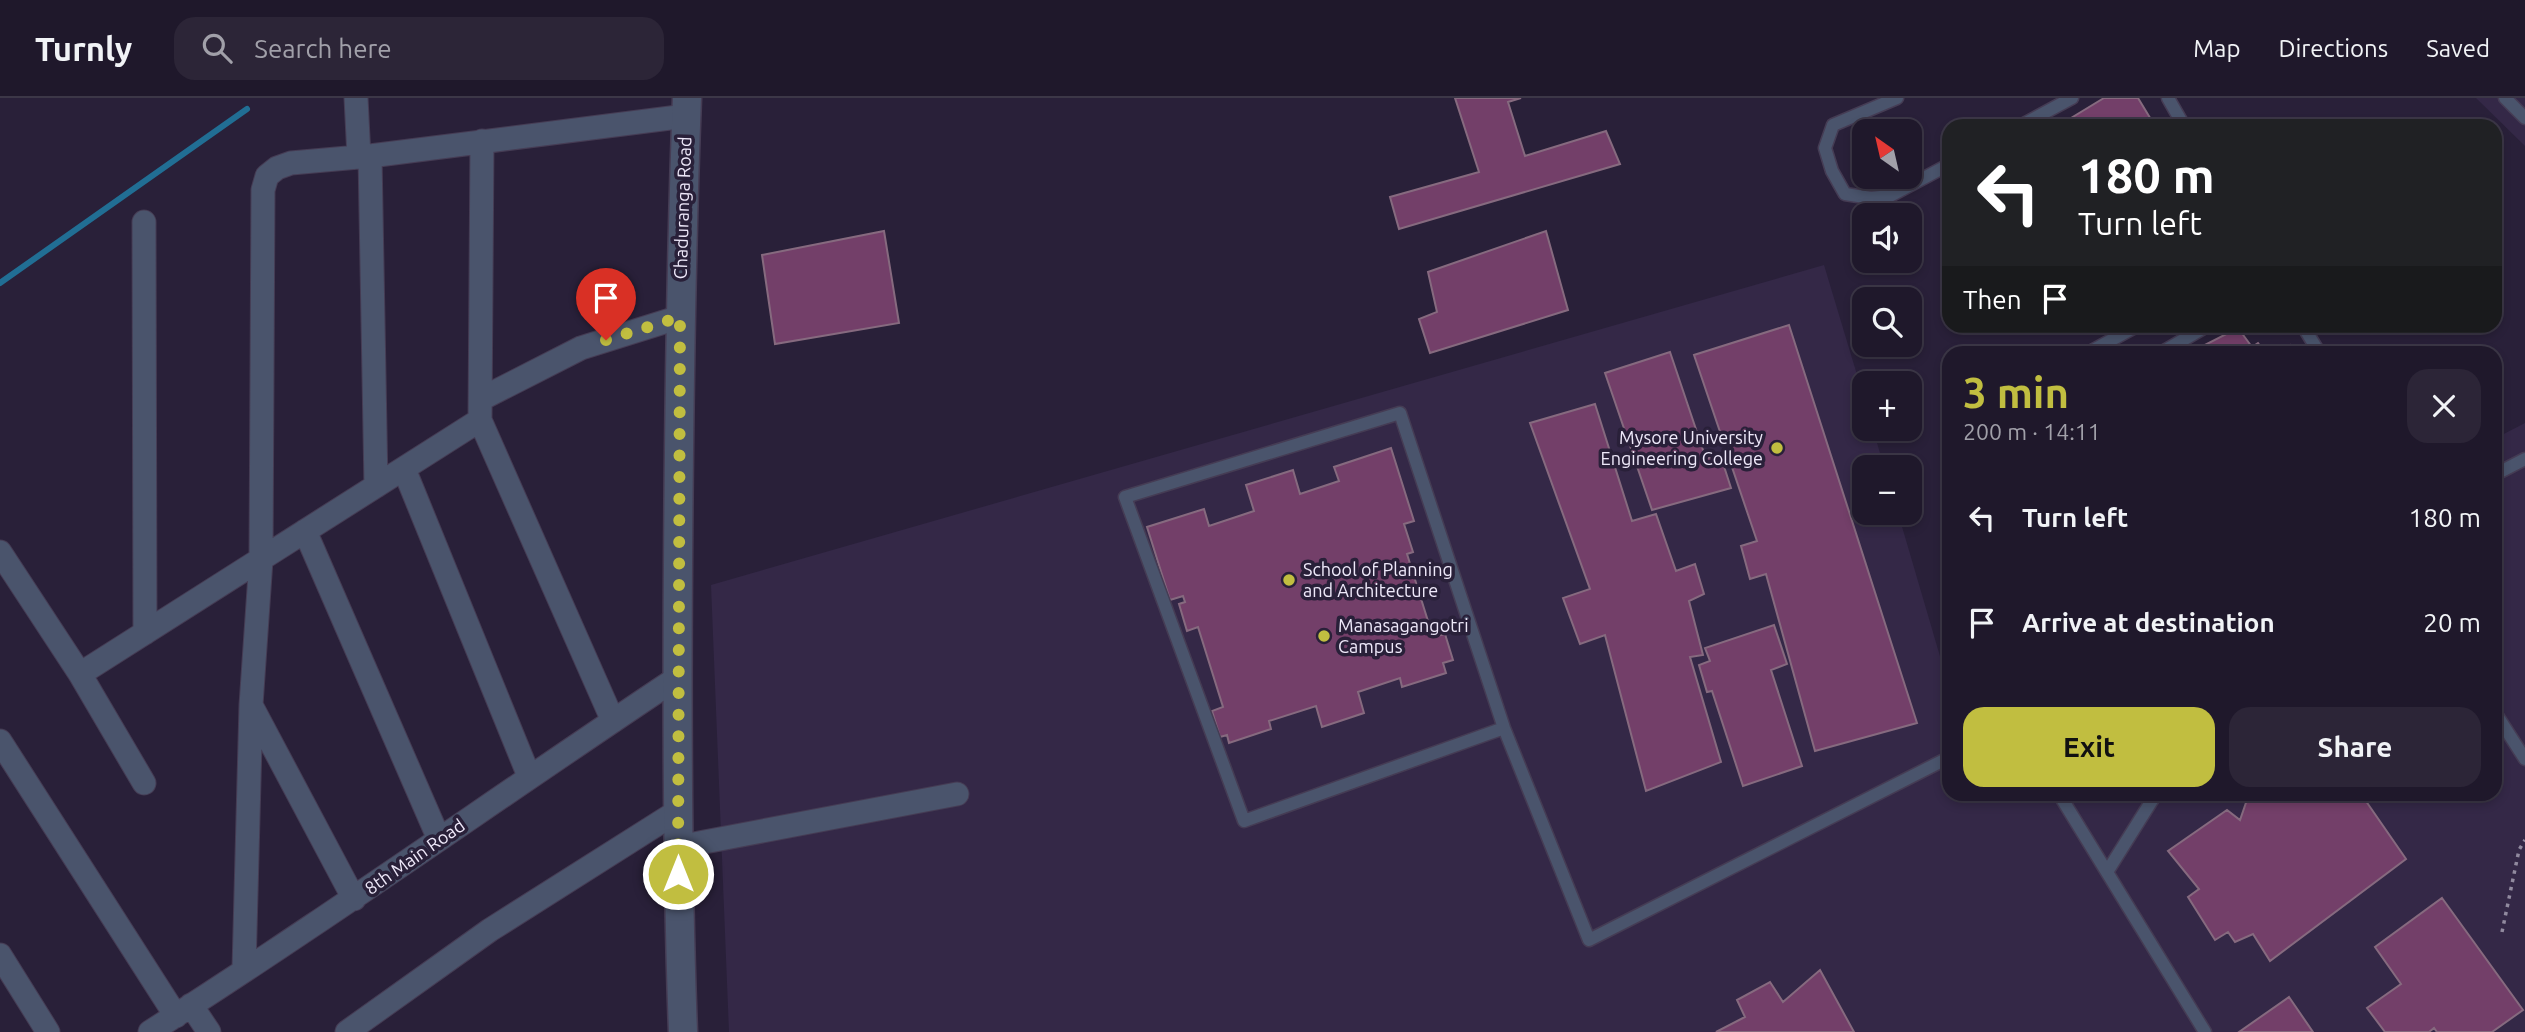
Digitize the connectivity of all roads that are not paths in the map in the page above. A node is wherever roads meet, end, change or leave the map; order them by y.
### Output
1 (356, 98) edge
2 (1896, 98) edge
3 (2072, 98) edge
4 (2168, 98) edge
5 (2505, 98) edge
6 (687, 107) edge
7 (2525, 118) edge
8 (2033, 119) edge
9 (2181, 119) edge
10 (482, 141) junction
11 (364, 156) junction
12 (1942, 168) edge
13 (144, 222) dead end
14 (680, 317) junction
15 (2124, 333) edge
16 (2195, 333) edge
17 (2101, 346) edge
18 (2173, 346) edge
19 (480, 410) junction
20 (2525, 459) edge
21 (404, 469) junction
22 (2502, 471) edge
23 (376, 486) junction
24 (305, 531) junction
25 (0, 552) edge
26 (261, 560) junction
27 (145, 633) junction
28 (80, 674) junction
29 (677, 678) junction
30 (251, 705) junction
31 (613, 721) junction
32 (2502, 723) edge
33 (1504, 727) junction
34 (0, 741) edge
35 (2525, 759) edge
36 (1942, 761) edge
37 (529, 776) junction
38 (144, 783) dead end
39 (957, 794) dead end
40 (2063, 801) edge
41 (2152, 801) edge
42 (678, 811) junction
43 (439, 839) junction
44 (678, 847) junction
45 (2107, 872) junction
46 (354, 899) junction
47 (0, 955) edge
48 (244, 969) junction
49 (184, 1010) junction
50 (48, 1032) edge
51 (150, 1032) edge
52 (209, 1032) edge
53 (346, 1032) edge
54 (683, 1032) edge
55 (2205, 1032) edge

1 - 11 street
2 - 12 lane
3 - 8 lane
4 - 9 lane
5 - 7 lane
6 - 10 street
6 - 14 street, Chaduranga Road
10 - 11 street
10 - 19 street
11 - 23 street
11 - 26 street
13 - 27 street
14 - 19 street
14 - 29 street, Chaduranga Road
15 - 17 lane
16 - 18 lane
19 - 21 street
19 - 31 street
20 - 22 lane
21 - 23 street
21 - 37 street
23 - 24 street
24 - 26 street
24 - 43 street
25 - 28 street
26 - 27 street
26 - 30 street
27 - 28 street
28 - 38 street
29 - 31 street, 8th Main Road
29 - 42 street, Chaduranga Road
30 - 46 street
30 - 48 street
31 - 37 street, 8th Main Road
32 - 35 lane
33 - 33 lane
33 - 36 lane
34 - 49 street
37 - 43 street, 8th Main Road
39 - 44 street
40 - 45 lane
41 - 45 lane
42 - 44 street, Chaduranga Road
42 - 53 street
43 - 46 street, 8th Main Road
44 - 54 street, Chaduranga Road
45 - 55 lane
46 - 48 street, 8th Main Road
47 - 50 street
48 - 49 street, 8th Main Road
49 - 51 street, 8th Main Road
49 - 52 street

